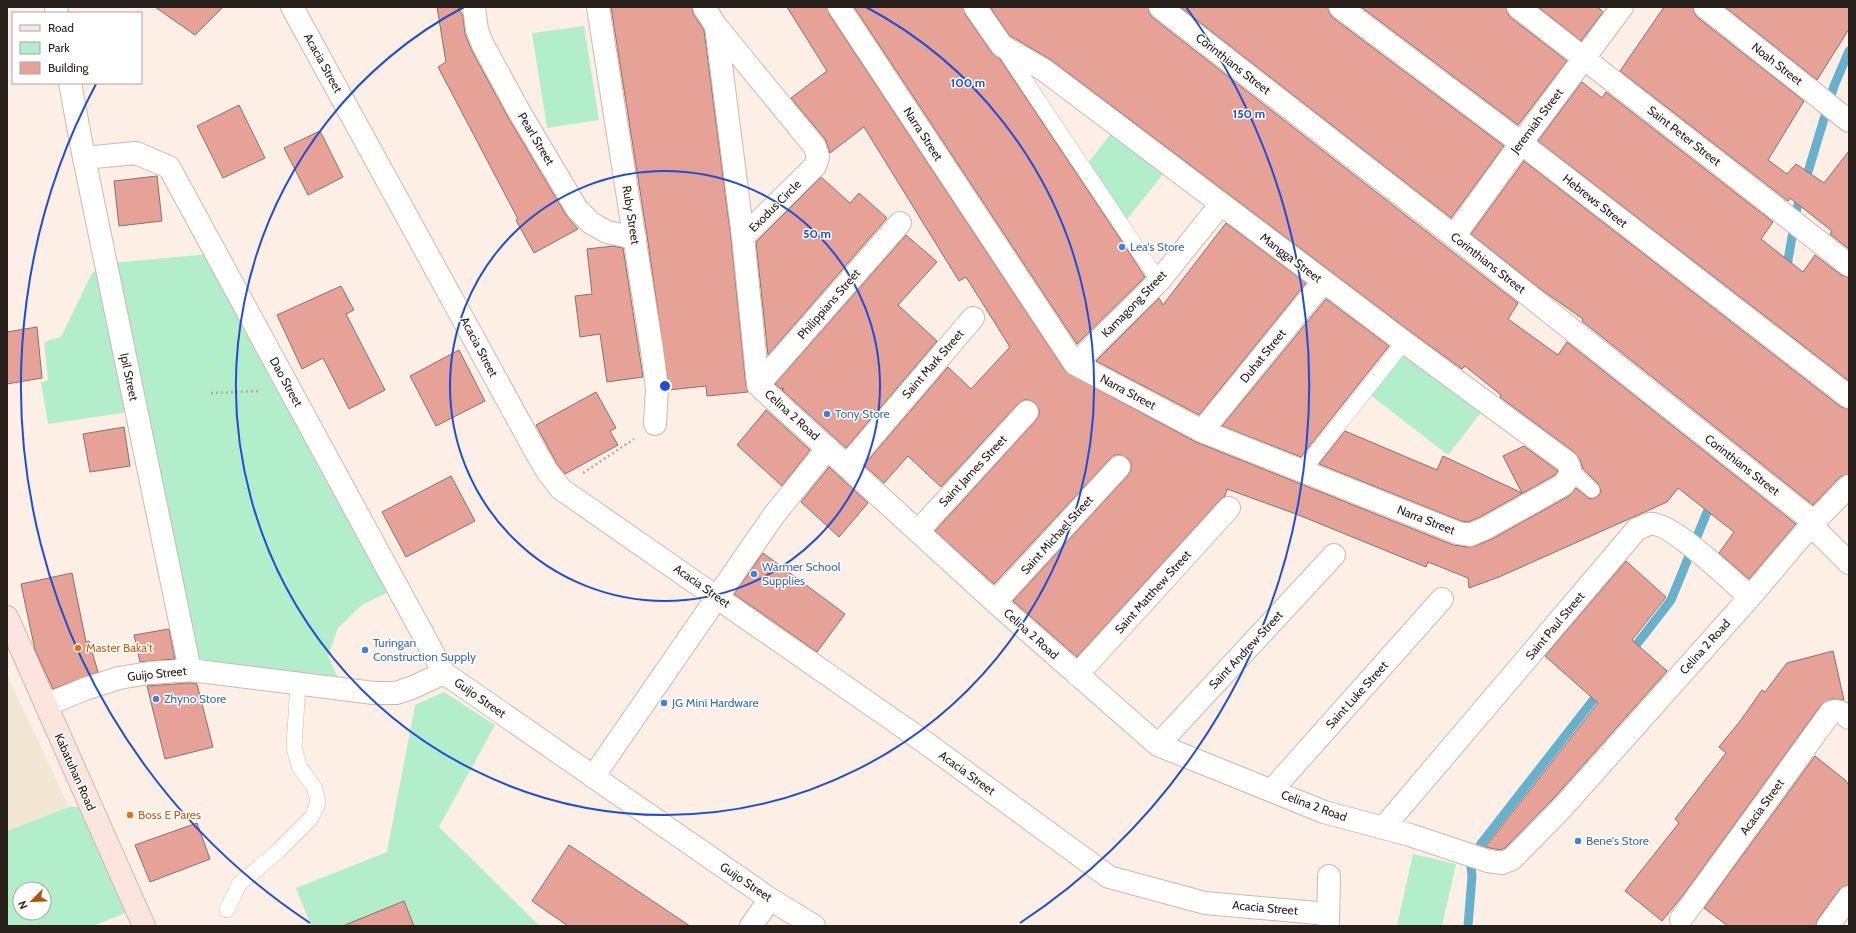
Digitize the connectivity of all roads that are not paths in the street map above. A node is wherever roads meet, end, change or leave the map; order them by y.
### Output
1 (292, 7) edge
2 (474, 7) edge
3 (598, 7) edge
4 (704, 7) edge
5 (840, 7) edge
6 (975, 7) edge
7 (1160, 7) edge
8 (1340, 7) edge
9 (1518, 7) edge
10 (1622, 7) edge
11 (1705, 7) edge
12 (716, 26) junction
13 (1002, 46) junction
14 (1584, 58) junction
15 (70, 84) edge
16 (1844, 117) edge
17 (1521, 143) junction
18 (84, 158) junction
19 (1221, 204) junction
20 (900, 223) dead end
21 (1454, 236) junction
22 (743, 237) junction
23 (634, 238) junction
24 (1849, 265) edge
25 (1159, 281) junction
26 (1323, 282) junction
27 (973, 318) dead end
28 (1404, 342) junction
29 (1075, 364) junction
30 (758, 385) junction
31 (1849, 397) edge
32 (1027, 412) dead end
33 (656, 424) dead end
34 (1202, 431) junction
35 (828, 448) junction
36 (847, 466) junction
37 (1120, 467) dead end
38 (1302, 471) junction
39 (1570, 474) junction
40 (1849, 486) edge
41 (1592, 490) dead end
42 (1229, 508) dead end
43 (1812, 523) junction
44 (919, 530) junction
45 (1334, 555) dead end
46 (1849, 563) edge
47 (717, 597) junction
48 (1750, 598) junction
49 (1442, 599) dead end
50 (995, 602) junction
51 (7, 617) edge
52 (190, 670) junction
53 (444, 673) junction
54 (1077, 675) junction
55 (298, 684) junction
56 (46, 706) junction
57 (1849, 718) edge
58 (1158, 745) junction
59 (593, 777) junction
60 (1272, 790) junction
61 (1383, 828) junction
62 (1329, 876) dead end
63 (1849, 897) edge
64 (770, 899) junction
65 (227, 910) dead end
66 (1328, 920) edge
67 (1681, 920) dead end
68 (144, 926) edge
69 (751, 926) edge
70 (814, 926) edge
71 (1828, 926) edge

1 - 47 street, Acacia Street
2 - 23 street, Pearl Street
3 - 23 street, Ruby Street
4 - 12 street, Exodus Circle
5 - 29 street, Narra Street
6 - 13 street, Mangga Street
7 - 21 street, Corinthians Street
8 - 17 street, Hebrews Street
9 - 14 street, Saint Peter Street
10 - 14 street, Jeremiah Street
11 - 16 street, Noah Street
12 - 22 street, Exodus Circle
12 - 22 street, Exodus Circle
13 - 19 street, Mangga Street
13 - 25 lane, Mangga Street
14 - 17 street, Jeremiah Street
14 - 24 street, Saint Peter Street
15 - 18 street, Ipil Street
17 - 21 street, Jeremiah Street
17 - 31 street, Hebrews Street
18 - 52 street, Ipil Street
18 - 53 street, Dao Street
19 - 25 street, Kamagong Street
19 - 26 street, Mangga Street
20 - 30 street, Philippians Street
21 - 43 street, Corinthians Street
22 - 30 street, Celina 2 Road
23 - 33 street, Ruby Street
25 - 29 street, Kamagong Street
26 - 28 street, Mangga Street
26 - 34 street, Duhat Street
27 - 36 street, Saint Mark Street
28 - 38 lane
28 - 39 street, Mangga Street
29 - 34 street, Narra Street
30 - 35 street, Celina 2 Road
32 - 44 street, Saint James Street
34 - 38 street, Narra Street
35 - 36 street, Celina 2 Road
35 - 47 street
36 - 44 street, Celina 2 Road
37 - 50 street, Saint Michael Street
38 - 39 street, Narra Street
39 - 41 lane
40 - 43 street, Celina 2 Road
42 - 54 street, Saint Matthew Street
43 - 46 street, Corinthians Street
43 - 48 street, Celina 2 Road
44 - 50 street, Celina 2 Road
45 - 58 street, Saint Andrew Street
47 - 59 street
47 - 66 street, Acacia Street
48 - 61 street, Celina 2 Road
48 - 61 street, Saint Paul Street
49 - 60 street, Saint Luke Street
50 - 54 street, Celina 2 Road
51 - 56 street, Kabatuhan Road
52 - 55 street, Guijo Street
52 - 56 street, Guijo Street
53 - 55 street, Guijo Street
53 - 59 street, Guijo Street
54 - 58 street, Celina 2 Road
55 - 65 lane
56 - 68 street, Kabatuhan Road
57 - 67 street, Acacia Street
58 - 60 street, Celina 2 Road
59 - 64 street, Guijo Street
60 - 61 street, Celina 2 Road
62 - 66 street
63 - 71 street
64 - 69 street
64 - 70 street, Guijo Street

